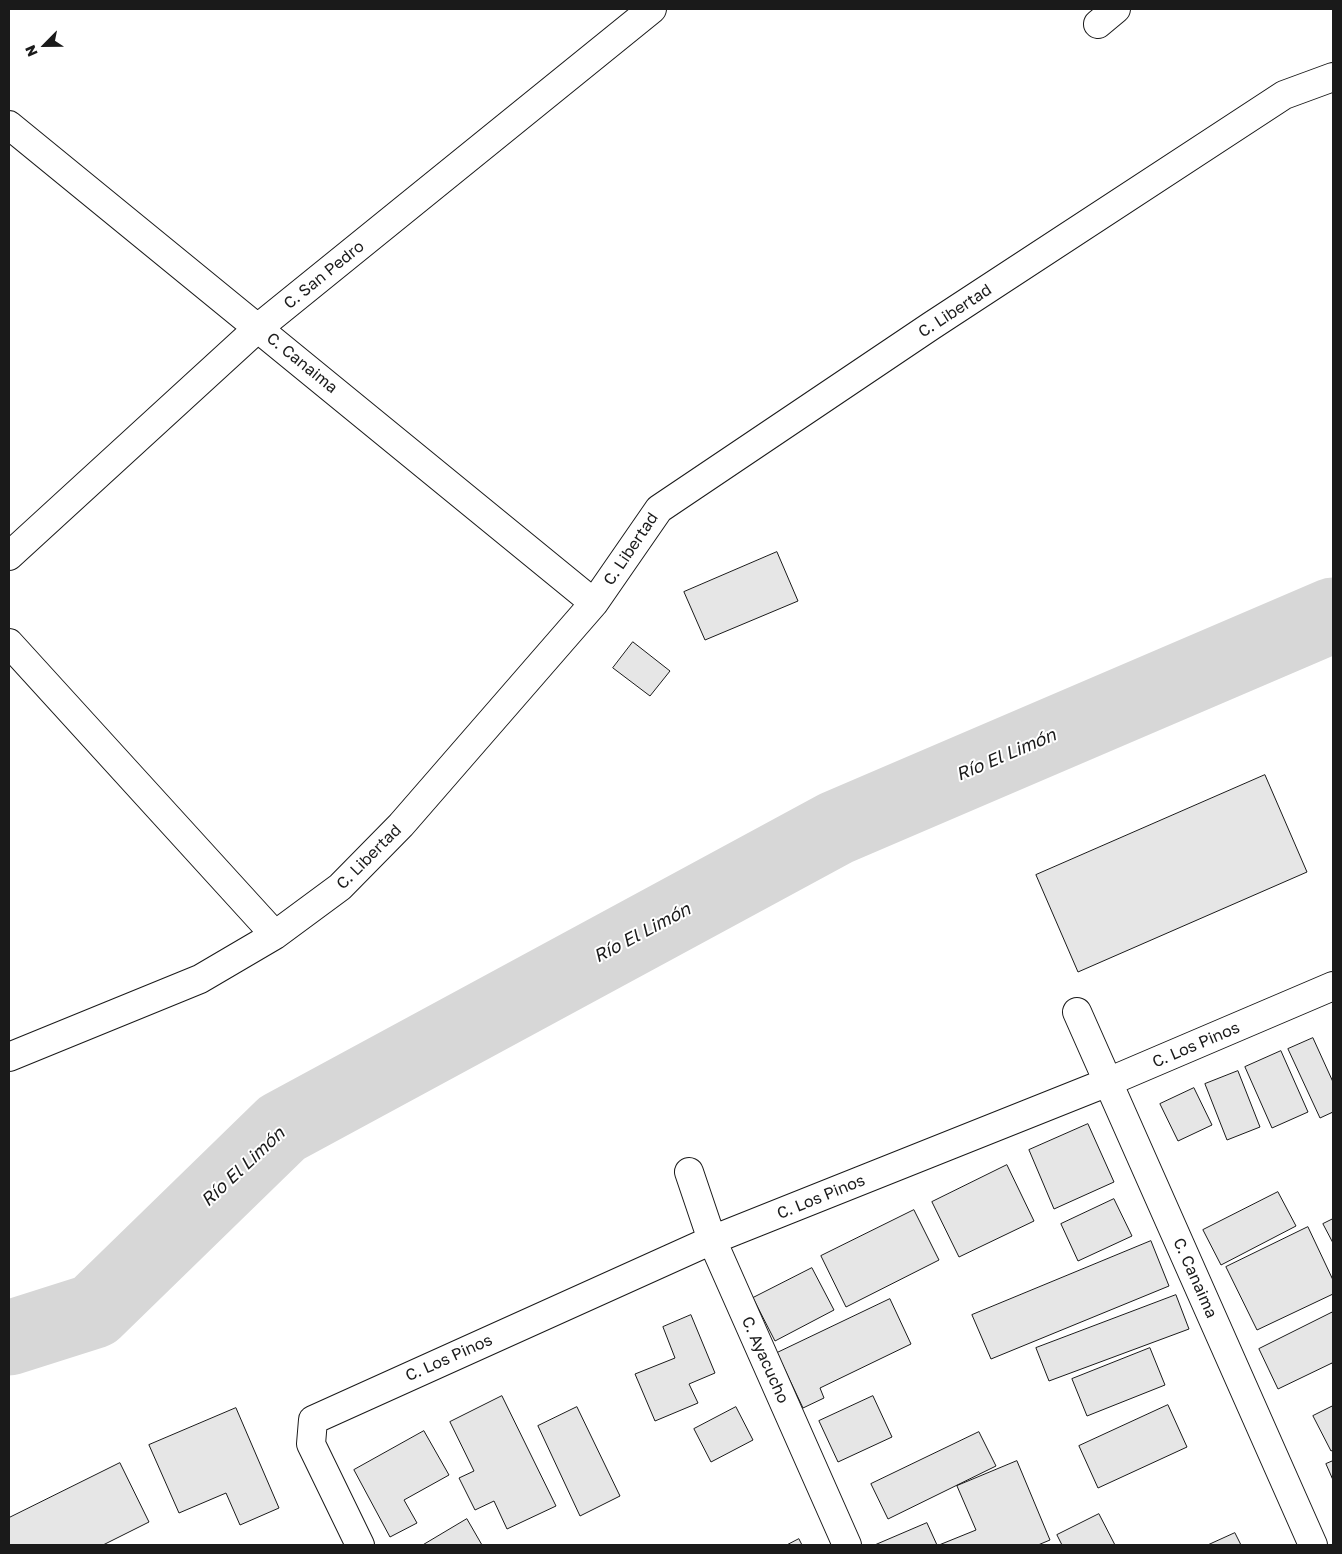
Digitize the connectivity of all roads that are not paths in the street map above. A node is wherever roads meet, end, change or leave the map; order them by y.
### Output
1 (652, 9) edge
2 (1333, 77) edge
3 (9, 124) edge
4 (258, 328) junction
5 (9, 556) edge
6 (594, 603) junction
7 (9, 643) edge
8 (275, 936) junction
9 (1333, 986) edge
10 (1077, 1012) dead end
11 (9, 1057) edge
12 (1108, 1082) junction
13 (689, 1172) dead end
14 (712, 1240) junction
15 (360, 1545) edge
16 (847, 1545) edge
17 (1313, 1545) edge

1 - 4 street, C. San Pedro
2 - 6 street, C. Libertad
3 - 4 street, C. Canaima
4 - 5 street, C. San Pedro
4 - 6 street, C. Canaima
6 - 8 street, C. Libertad
7 - 8 street
8 - 11 street, C. Libertad
9 - 12 street, C. Los Pinos
10 - 12 street, C. Canaima
12 - 14 street, C. Los Pinos
12 - 17 street, C. Canaima
13 - 14 street, C. Ayacucho
14 - 15 street, C. Los Pinos
14 - 16 street, C. Ayacucho

